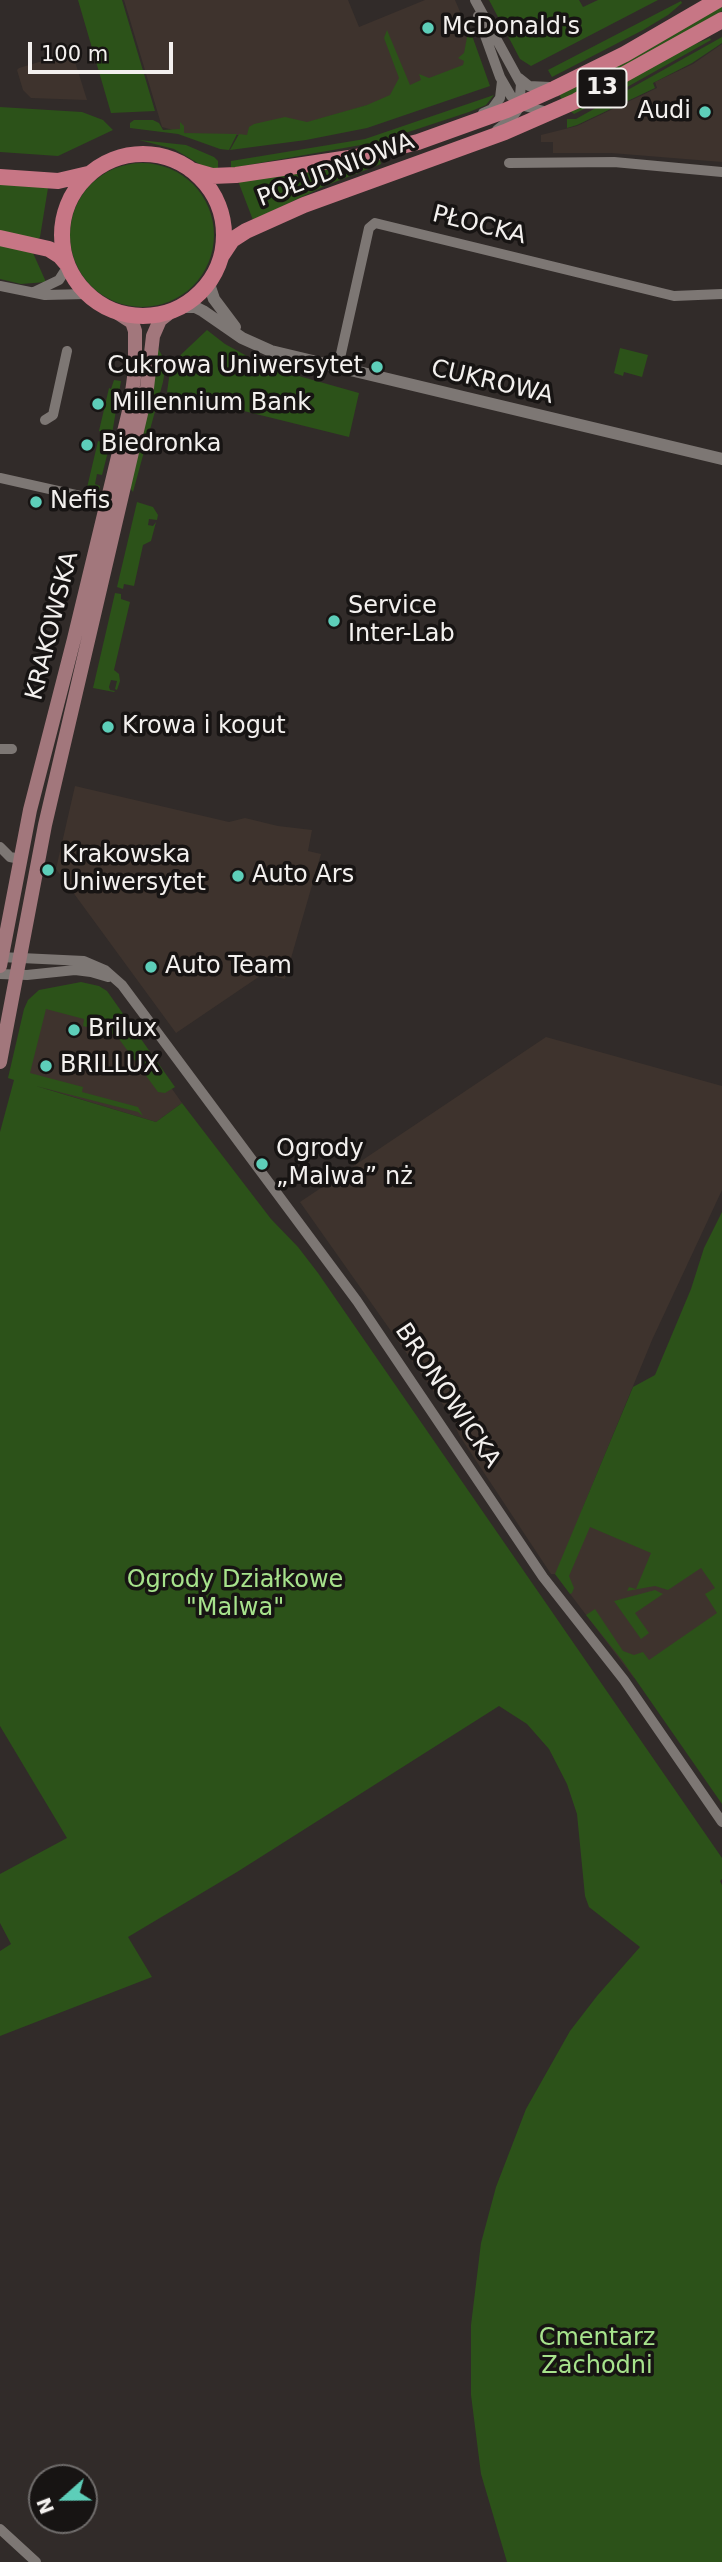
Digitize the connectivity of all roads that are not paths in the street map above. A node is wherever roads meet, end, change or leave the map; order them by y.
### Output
1 (473, 0) edge
2 (718, 0) edge
3 (722, 20) edge
4 (500, 77) junction
5 (519, 78) junction
6 (570, 82) junction
7 (520, 104) junction
8 (552, 111) junction
9 (436, 135) junction
10 (476, 143) junction
11 (509, 163) dead end
12 (191, 170) junction
13 (722, 172) edge
14 (90, 173) junction
15 (0, 177) edge
16 (0, 239) edge
17 (222, 255) junction
18 (67, 264) junction
19 (211, 280) junction
20 (0, 286) edge
21 (29, 293) junction
22 (86, 294) junction
23 (722, 294) edge
24 (175, 310) junction
25 (118, 313) junction
26 (253, 344) junction
27 (67, 352) dead end
28 (338, 368) junction
29 (46, 420) dead end
30 (722, 460) edge
31 (0, 478) edge
32 (107, 502) junction
33 (0, 749) edge
34 (12, 749) dead end
35 (0, 847) edge
36 (20, 859) junction
37 (20, 957) junction
38 (1, 960) edge
39 (0, 974) edge
40 (17, 975) junction
41 (132, 998) junction
42 (0, 1062) edge
43 (722, 1822) edge
44 (0, 2529) edge
45 (36, 2562) edge

1 - 4 street
1 - 5 street
2 - 6 main road, POŁUDNIOWA / 13
3 - 8 main road, POŁUDNIOWA / 13
4 - 7 street
4 - 9 street, POŁUDNIOWA
5 - 6 street, POŁUDNIOWA
5 - 7 street
6 - 7 main road, POŁUDNIOWA / 13
7 - 8 street
7 - 9 main road, POŁUDNIOWA / 13
7 - 10 street, POŁUDNIOWA
8 - 10 main road, POŁUDNIOWA / 13
9 - 12 main road, POŁUDNIOWA / 13
10 - 17 main road, POŁUDNIOWA / 13
11 - 13 street
12 - 14 main road, 13
12 - 17 main road
14 - 15 main road, 13
14 - 18 main road
16 - 18 main road
17 - 19 main road, 13
18 - 21 street
18 - 22 main road
19 - 24 main road, 13
19 - 26 street, CUKROWA
20 - 21 street
21 - 22 street
22 - 25 main road
23 - 28 street, PŁOCKA
24 - 25 main road
24 - 26 street, CUKROWA
24 - 37 main road, KRAKOWSKA
25 - 32 main road, KRAKOWSKA
26 - 28 street, CUKROWA
27 - 29 street
28 - 30 street, CUKROWA
31 - 32 street
32 - 36 main road, KRAKOWSKA
33 - 34 street
35 - 36 street
36 - 38 main road, KRAKOWSKA
37 - 38 street, KRAKOWSKA
37 - 40 main road, KRAKOWSKA
37 - 41 street, BRONOWICKA
39 - 40 street
40 - 41 street, BRONOWICKA
40 - 42 main road, KRAKOWSKA
41 - 43 street, BRONOWICKA
44 - 45 street

